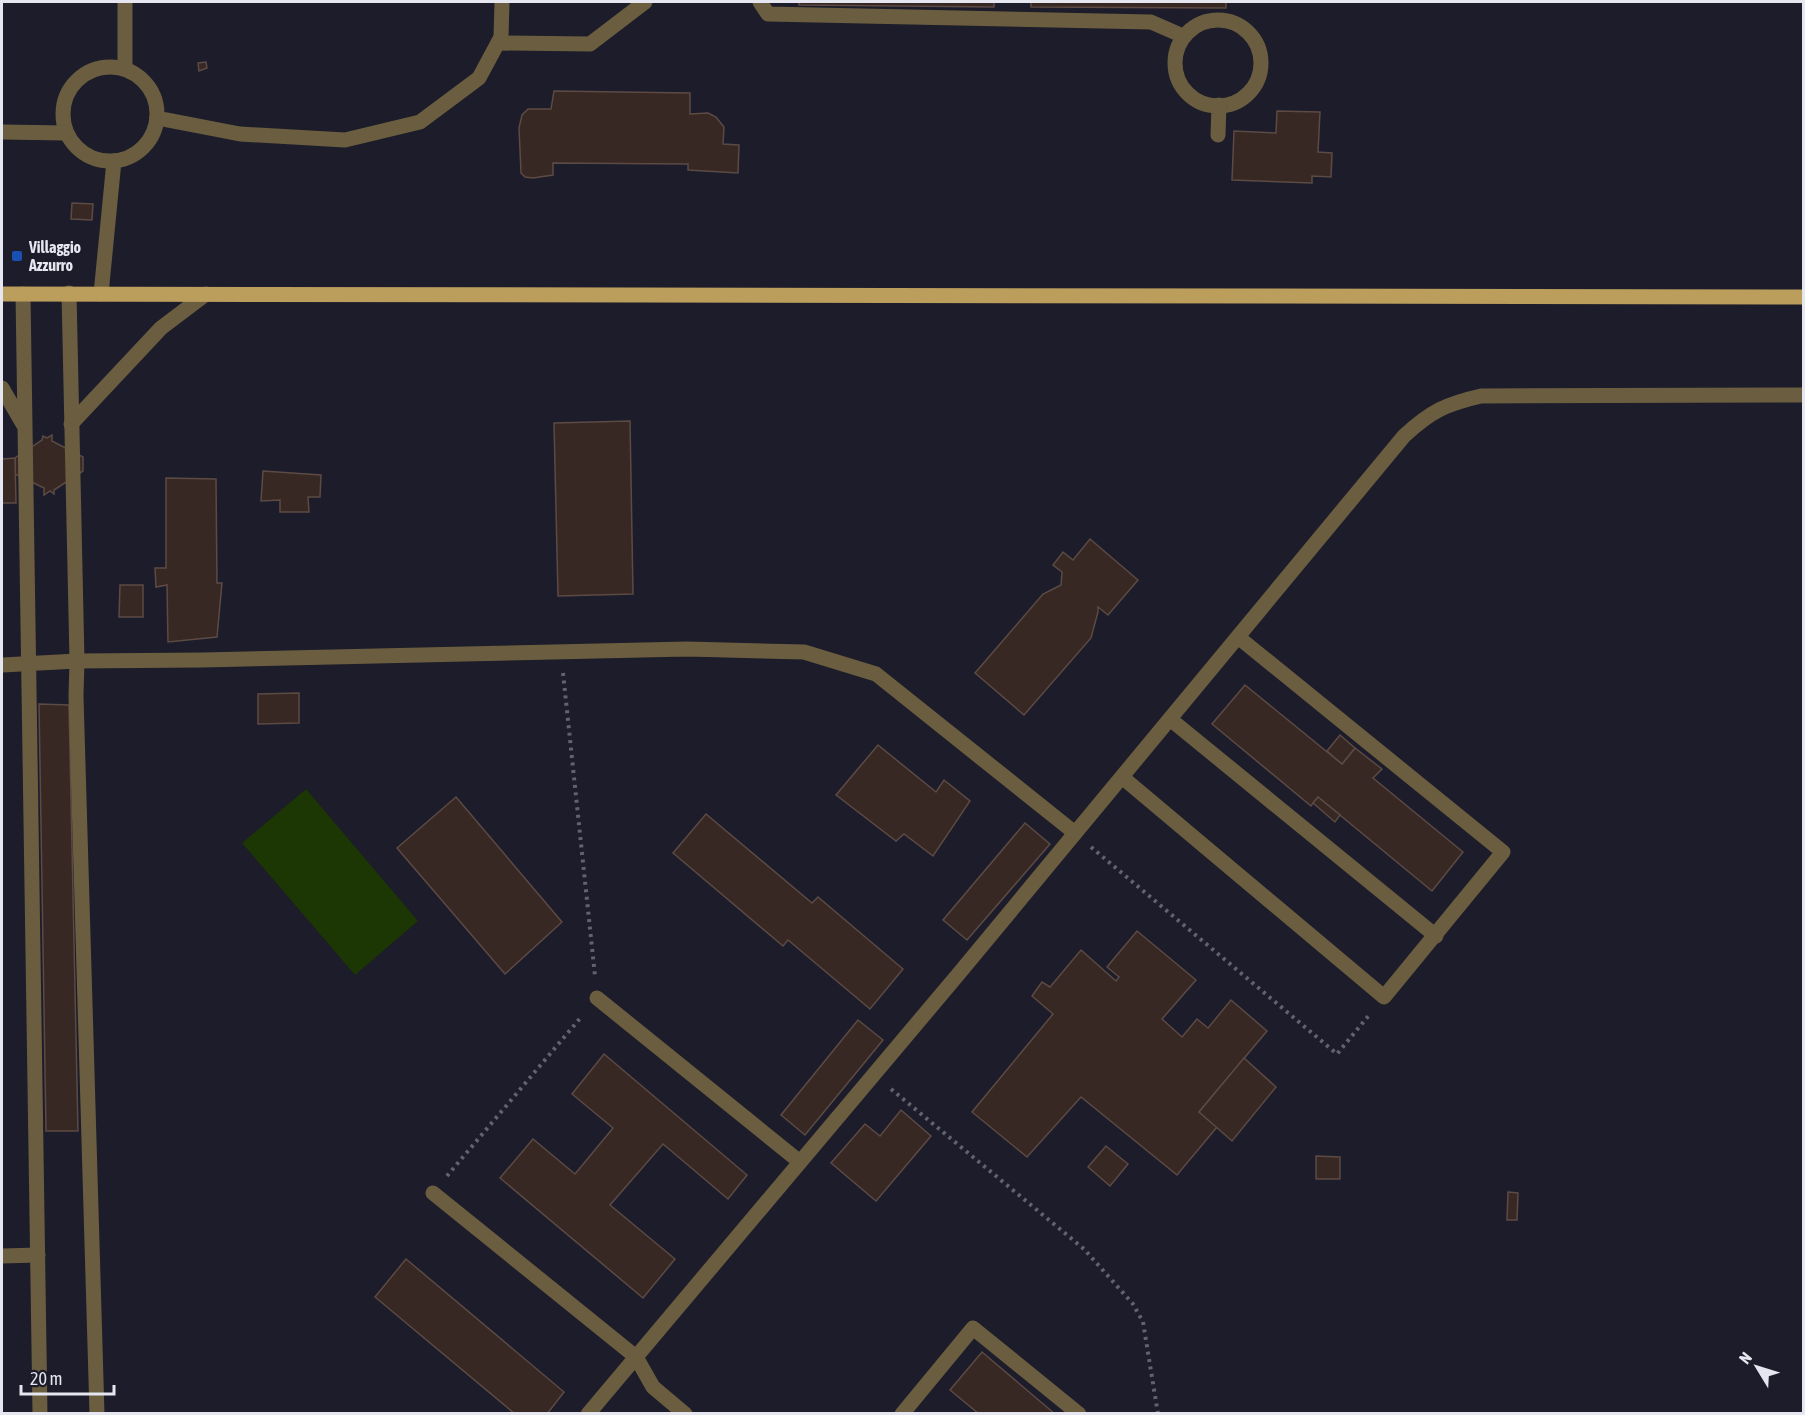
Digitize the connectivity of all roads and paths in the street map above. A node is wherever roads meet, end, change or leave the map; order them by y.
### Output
1 (125, 2) edge
2 (502, 2) edge
3 (645, 2) edge
4 (760, 2) edge
5 (1183, 36) junction
6 (498, 43) junction
7 (125, 69) junction
8 (1219, 105) junction
9 (157, 118) junction
10 (2, 132) edge
11 (66, 133) junction
12 (1218, 135) dead end
13 (114, 161) junction
14 (69, 293) junction
15 (2, 294) edge
16 (23, 294) junction
17 (101, 294) junction
18 (206, 294) junction
19 (1803, 297) edge
20 (2, 388) edge
21 (1803, 395) edge
22 (2, 404) edge
23 (70, 424) junction
24 (25, 427) junction
25 (1238, 637) junction
26 (561, 651) junction
27 (77, 661) junction
28 (30, 664) junction
29 (2, 665) edge
30 (1170, 719) junction
31 (1122, 777) junction
32 (1075, 833) junction
33 (1436, 936) junction
34 (1384, 997) junction
35 (597, 998) junction
36 (873, 1074) junction
37 (800, 1162) junction
38 (433, 1193) joint
39 (38, 1255) junction
40 (2, 1256) edge
41 (636, 1357) junction
42 (40, 1413) edge
43 (97, 1413) edge
44 (588, 1413) edge
45 (685, 1413) edge
46 (902, 1413) edge
47 (1079, 1413) edge
48 (1158, 1413) edge

1 - 7 street
2 - 6 street
3 - 6 street
4 - 5 street
5 - 8 street
5 - 8 street
6 - 9 street
7 - 9 street
7 - 11 street
8 - 12 street
9 - 13 street
10 - 11 street
11 - 13 street
13 - 17 street
14 - 16 main road
14 - 17 main road
14 - 23 street
15 - 16 main road
16 - 24 street
17 - 18 main road
18 - 19 main road
18 - 23 street
20 - 24 street
21 - 25 street
22 - 24 street
23 - 27 street
24 - 28 street
25 - 30 street
25 - 33 street
26 - 27 street
26 - 32 street
26 - 35 path
27 - 28 street
27 - 43 street
28 - 29 street
28 - 39 street
30 - 31 street
30 - 33 street
31 - 32 street
31 - 34 street
32 - 34 path
32 - 36 street
33 - 34 street
35 - 37 street
35 - 38 path
36 - 37 street
36 - 48 path
37 - 41 street
38 - 41 street
39 - 40 street
39 - 42 street
41 - 44 street
41 - 45 street
46 - 47 street

